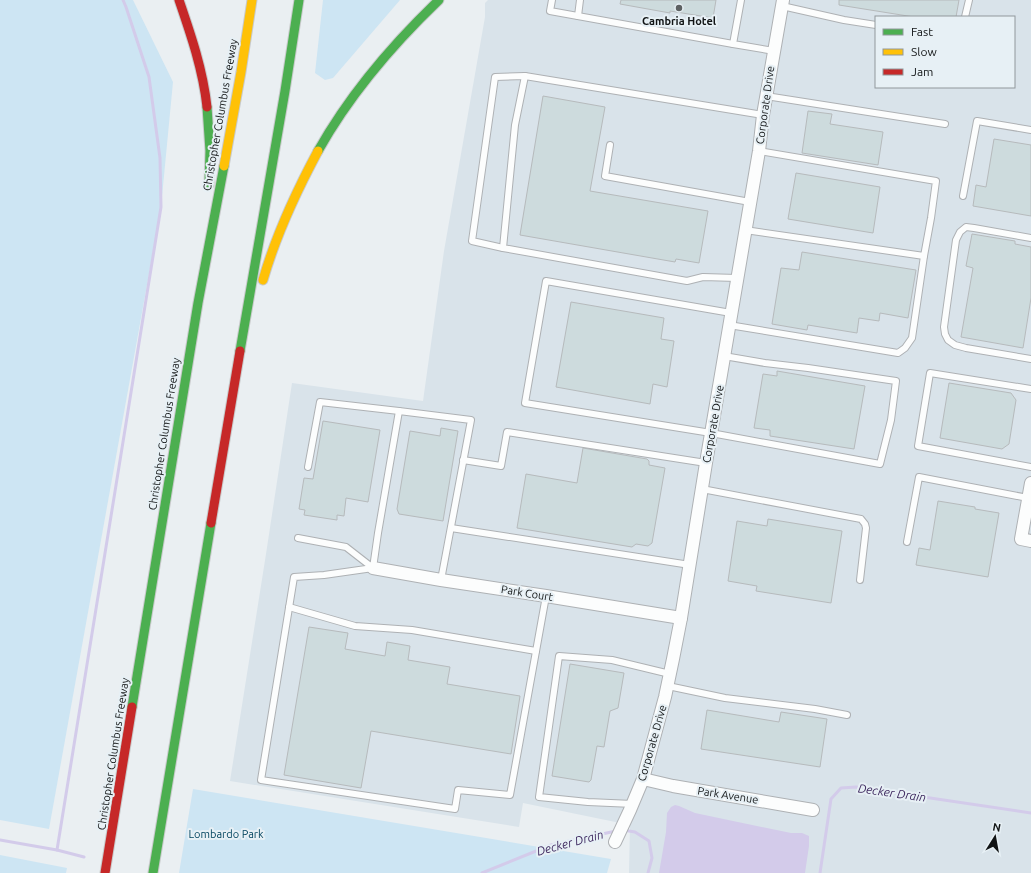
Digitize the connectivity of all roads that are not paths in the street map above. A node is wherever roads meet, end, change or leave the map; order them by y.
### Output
1 (179, 0) edge
2 (252, 0) edge
3 (299, 0) edge
4 (439, 0) edge
5 (552, 0) edge
6 (580, 0) edge
7 (741, 0) edge
8 (968, 0) edge
9 (782, 3) edge
10 (578, 16) junction
11 (965, 16) edge
12 (875, 25) edge
13 (733, 44) junction
14 (774, 51) junction
15 (524, 76) junction
16 (766, 96) junction
17 (763, 115) junction
18 (945, 124) dead end
19 (1031, 130) edge
20 (610, 145) dead end
21 (758, 151) junction
22 (208, 192) dead end
23 (963, 196) dead end
24 (750, 202) junction
25 (207, 208) dead end
26 (745, 230) junction
27 (1031, 238) edge
28 (503, 248) junction
29 (924, 256) junction
30 (737, 278) junction
31 (261, 287) dead end
32 (257, 302) dead end
33 (198, 303) junction
34 (730, 319) junction
35 (724, 356) junction
36 (1031, 359) edge
37 (1031, 389) edge
38 (230, 407) junction
39 (400, 411) junction
40 (711, 433) junction
41 (463, 460) junction
42 (706, 462) junction
43 (308, 467) dead end
44 (1031, 467) edge
45 (1031, 483) edge
46 (702, 489) junction
47 (1028, 498) junction
48 (451, 528) junction
49 (298, 538) dead end
50 (1026, 540) edge
51 (907, 542) dead end
52 (690, 565) junction
53 (373, 568) junction
54 (441, 580) junction
55 (860, 580) dead end
56 (546, 596) junction
57 (289, 608) junction
58 (681, 618) junction
59 (536, 651) junction
60 (670, 674) junction
61 (668, 686) junction
62 (847, 715) dead end
63 (642, 779) junction
64 (633, 804) junction
65 (814, 810) dead end
66 (615, 842) dead end
67 (106, 873) edge
68 (153, 873) edge

1 - 22 highway
2 - 33 highway, Christopher Columbus Freeway
3 - 38 highway
4 - 31 highway
5 - 10 lane
6 - 10 lane
7 - 13 lane
8 - 11 lane
9 - 12 lane
9 - 14 street, Corporate Drive
10 - 13 lane
13 - 14 lane
14 - 16 street, Corporate Drive
15 - 17 lane
15 - 28 lane
15 - 28 lane
16 - 17 street, Corporate Drive
16 - 18 lane
17 - 21 street, Corporate Drive
19 - 23 lane
20 - 24 lane
21 - 24 street, Corporate Drive
21 - 29 lane
24 - 26 street, Corporate Drive
25 - 33 highway
26 - 29 lane
26 - 30 street, Corporate Drive
27 - 36 lane
28 - 30 lane
29 - 34 lane
30 - 34 street, Corporate Drive
32 - 38 highway
33 - 67 highway, Christopher Columbus Freeway
34 - 35 street, Corporate Drive
34 - 40 lane
35 - 40 street, Corporate Drive
35 - 40 lane
37 - 44 lane
38 - 68 highway
39 - 41 lane
39 - 43 lane
39 - 53 lane
40 - 42 street, Corporate Drive
41 - 42 lane
41 - 48 lane
42 - 46 street, Corporate Drive
45 - 47 street
46 - 52 street, Corporate Drive
46 - 55 lane
47 - 50 street
47 - 51 lane
48 - 52 lane
48 - 54 lane
49 - 53 lane
52 - 58 street, Corporate Drive
53 - 54 street, Park Court
53 - 57 lane
54 - 56 street, Park Court
56 - 58 street, Park Court
56 - 59 lane
57 - 59 lane
57 - 59 lane
58 - 60 street, Corporate Drive
60 - 61 street, Corporate Drive
60 - 64 lane
61 - 62 lane
61 - 63 street, Corporate Drive
63 - 64 street, Corporate Drive
63 - 65 street, Park Avenue
64 - 66 street, Corporate Drive

